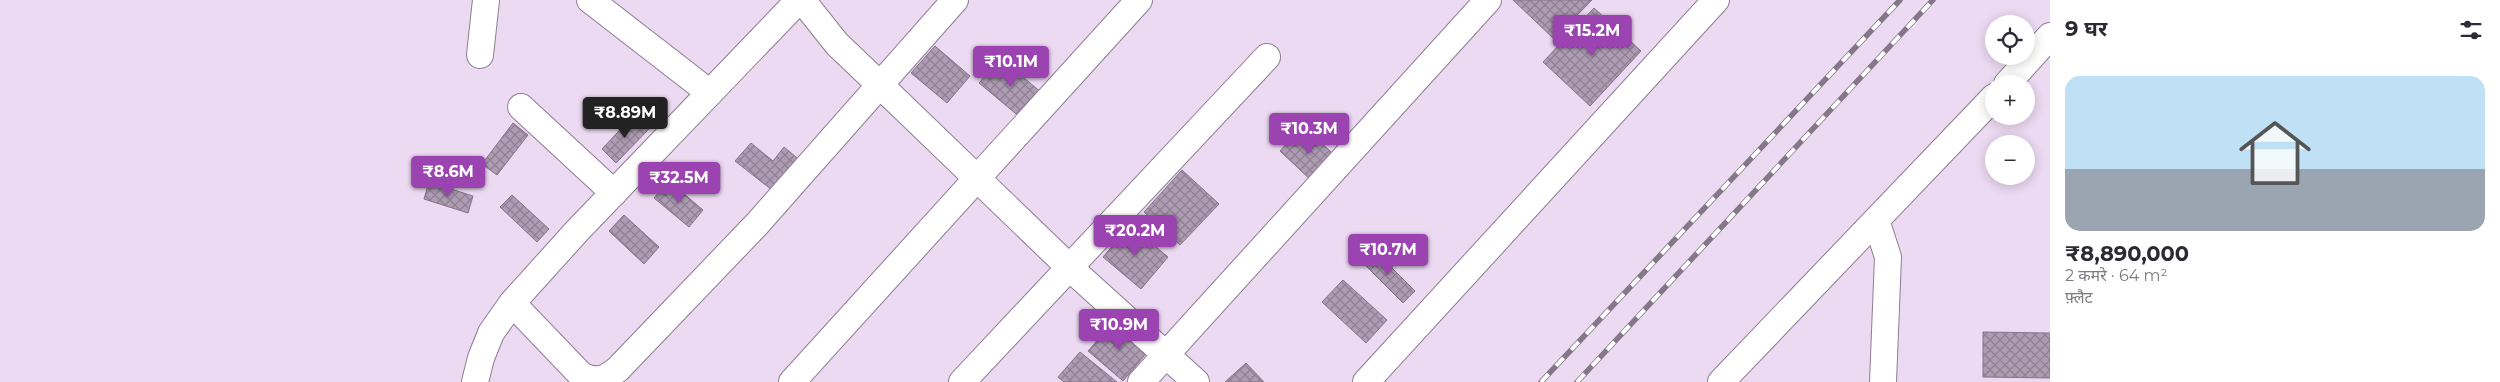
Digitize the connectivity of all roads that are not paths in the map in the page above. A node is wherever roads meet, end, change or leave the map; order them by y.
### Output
1 (486, 0) edge
2 (590, 0) edge
3 (800, 0) edge
4 (955, 0) edge
5 (1139, 0) edge
6 (1488, 0) edge
7 (1716, 0) edge
8 (2050, 36) edge
9 (480, 54) dead end
10 (1267, 57) dead end
11 (2015, 75) edge
12 (880, 85) junction
13 (710, 93) junction
14 (1985, 106) edge
15 (521, 107) dead end
16 (977, 178) junction
17 (614, 193) junction
18 (1876, 220) junction
19 (1070, 268) junction
20 (512, 303) junction
21 (1166, 355) junction
22 (475, 382) edge
23 (792, 382) edge
24 (962, 382) edge
25 (1141, 382) edge
26 (1196, 382) edge
27 (1366, 382) edge
28 (1721, 382) edge
29 (1883, 382) edge

1 - 9 street
2 - 13 street
3 - 12 street
3 - 13 street
4 - 12 street
5 - 16 street
6 - 21 street
7 - 27 street
8 - 11 street
10 - 19 street
12 - 16 street
12 - 20 street
13 - 17 street
14 - 18 street
15 - 17 street
16 - 19 street
16 - 23 street
17 - 20 street
18 - 28 street
18 - 29 street
19 - 21 street
19 - 24 street
20 - 22 street
21 - 25 street
21 - 26 street

